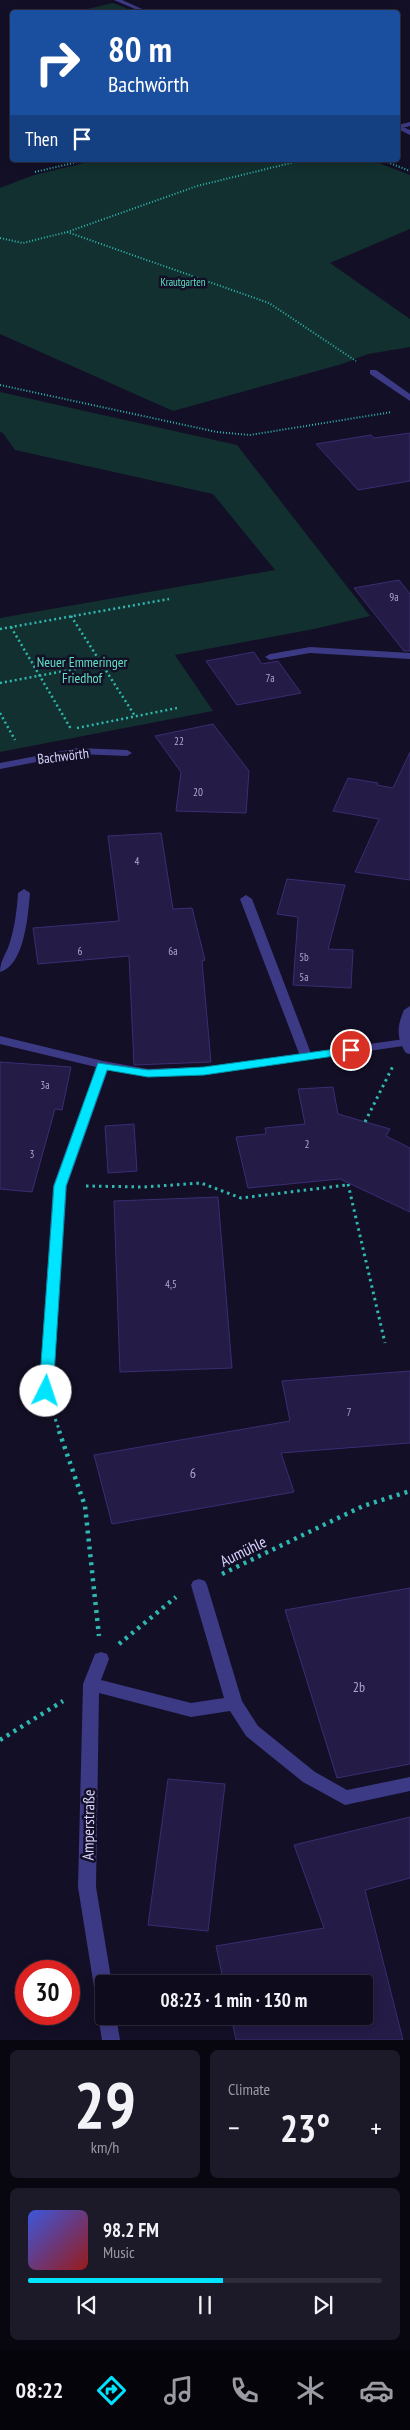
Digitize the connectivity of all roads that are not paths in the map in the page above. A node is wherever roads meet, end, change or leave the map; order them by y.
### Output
1 (117, 0) edge
2 (141, 10) edge
3 (373, 372) road end
4 (410, 398) edge
5 (410, 656) edge
6 (270, 657) dead end
7 (127, 754) dead end
8 (0, 766) edge
9 (24, 893) dead end
10 (246, 899) dead end
11 (0, 968) edge
12 (410, 1010) edge
13 (0, 1040) edge
14 (407, 1046) edge
15 (306, 1056) junction
16 (102, 1065) junction
17 (46, 1391) road end
18 (199, 1585) road end
19 (101, 1658) road end
20 (91, 1684) junction
21 (234, 1703) junction
22 (410, 1784) edge
23 (101, 1975) edge
24 (108, 2025) edge
25 (111, 2040) edge

1 - 2 street
3 - 4 street
5 - 6 street
7 - 8 street, Bachwörth
9 - 11 street
10 - 15 street
12 - 14 street
13 - 16 street
14 - 15 street
15 - 16 street
16 - 17 street
18 - 21 street
19 - 20 street, Amperstraße
20 - 21 street
20 - 23 street, Amperstraße
21 - 22 street
24 - 25 street

